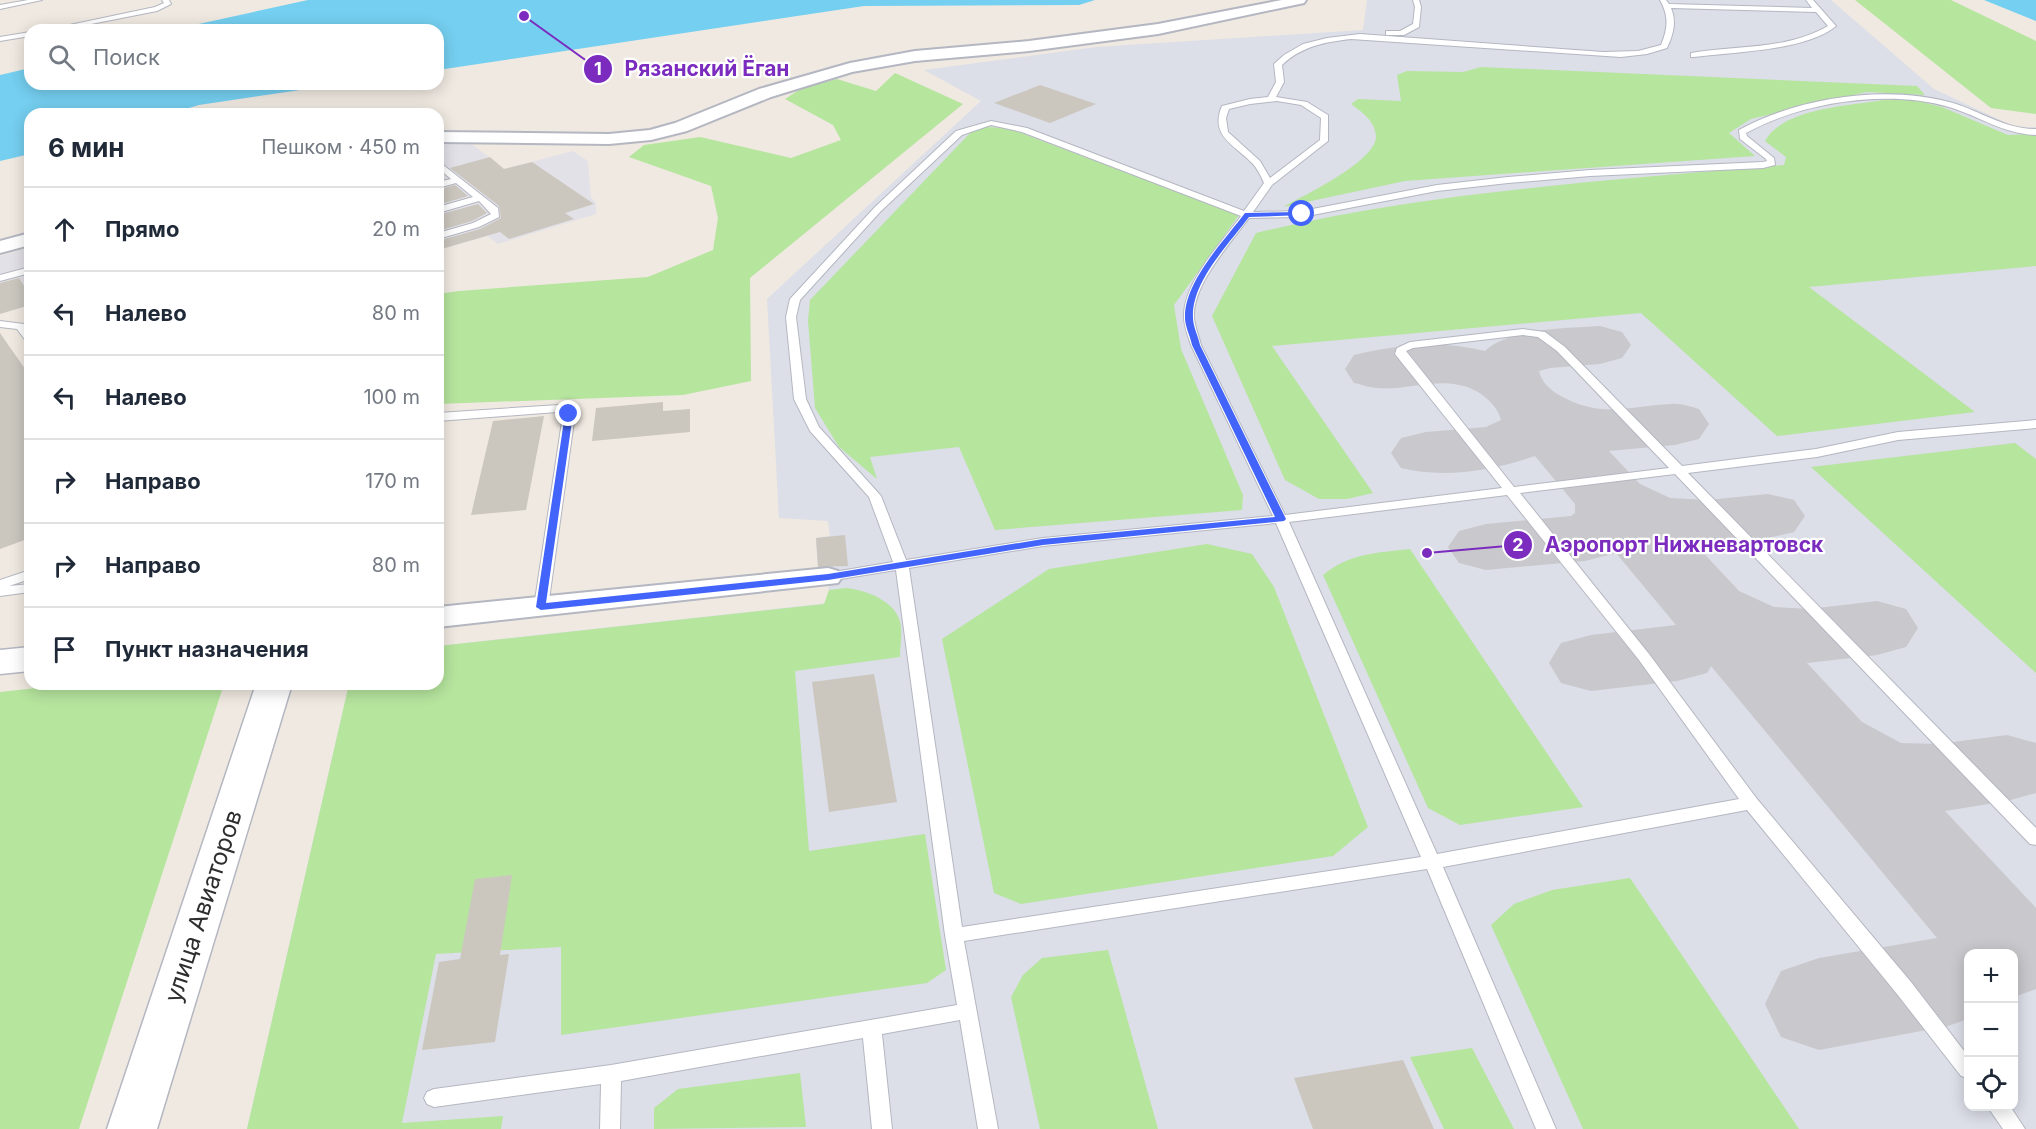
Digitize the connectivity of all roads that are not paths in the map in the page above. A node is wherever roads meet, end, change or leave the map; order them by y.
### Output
1 (39, 0) edge
2 (165, 0) edge
3 (1299, 0) edge
4 (1416, 0) edge
5 (1809, 0) edge
6 (1665, 3) edge
7 (0, 7) edge
8 (1818, 10) junction
9 (81, 24) edge
10 (24, 35) edge
11 (1352, 37) junction
12 (0, 39) edge
13 (1694, 55) dead end
14 (1271, 99) junction
15 (2036, 132) edge
16 (444, 137) edge
17 (444, 169) edge
18 (458, 180) junction
19 (1269, 183) junction
20 (444, 184) edge
21 (480, 198) junction
22 (444, 208) edge
23 (1247, 215) junction
24 (444, 234) edge
25 (24, 241) edge
26 (0, 247) edge
27 (24, 272) edge
28 (0, 278) edge
29 (0, 324) edge
30 (24, 331) edge
31 (444, 417) edge
32 (2036, 424) edge
33 (1680, 472) junction
34 (1510, 492) junction
35 (1281, 519) junction
36 (902, 567) junction
37 (24, 576) edge
38 (828, 577) joint
39 (0, 585) edge
40 (24, 589) edge
41 (0, 591) edge
42 (541, 607) junction
43 (444, 616) edge
44 (24, 660) edge
45 (0, 662) edge
46 (272, 690) edge
47 (1751, 803) junction
48 (2036, 839) edge
49 (1432, 862) junction
50 (954, 935) junction
51 (967, 1011) junction
52 (872, 1028) junction
53 (1964, 1065) edge
54 (611, 1074) junction
55 (434, 1098) dead end
56 (2000, 1111) edge
57 (132, 1129) edge
58 (610, 1129) edge
59 (882, 1129) edge
60 (988, 1129) edge
61 (1546, 1129) edge
62 (2015, 1129) edge

1 - 7 lane
2 - 9 lane
3 - 16 street
4 - 11 lane
5 - 8 lane
6 - 8 lane
6 - 11 lane
8 - 13 lane
10 - 12 lane
11 - 14 lane
14 - 19 lane
14 - 19 lane
15 - 23 lane
17 - 18 lane
18 - 20 lane
18 - 21 lane
19 - 23 lane
21 - 22 lane
21 - 24 lane
23 - 35 lane
23 - 36 lane
25 - 26 street
27 - 28 lane
29 - 30 lane
31 - 42 lane
32 - 33 lane
33 - 34 lane
33 - 34 lane
33 - 48 lane
34 - 35 lane
34 - 47 lane
35 - 36 lane
35 - 49 lane
36 - 38 lane
36 - 50 lane
37 - 39 lane
38 - 42 street
40 - 41 lane
42 - 43 street
44 - 45 main road
46 - 57 main road, улица Авиаторов
47 - 49 lane
47 - 53 lane
49 - 50 lane
49 - 61 lane
50 - 51 lane
51 - 52 lane
51 - 60 lane
52 - 54 lane
52 - 59 lane
54 - 55 lane
54 - 58 lane
56 - 62 lane

